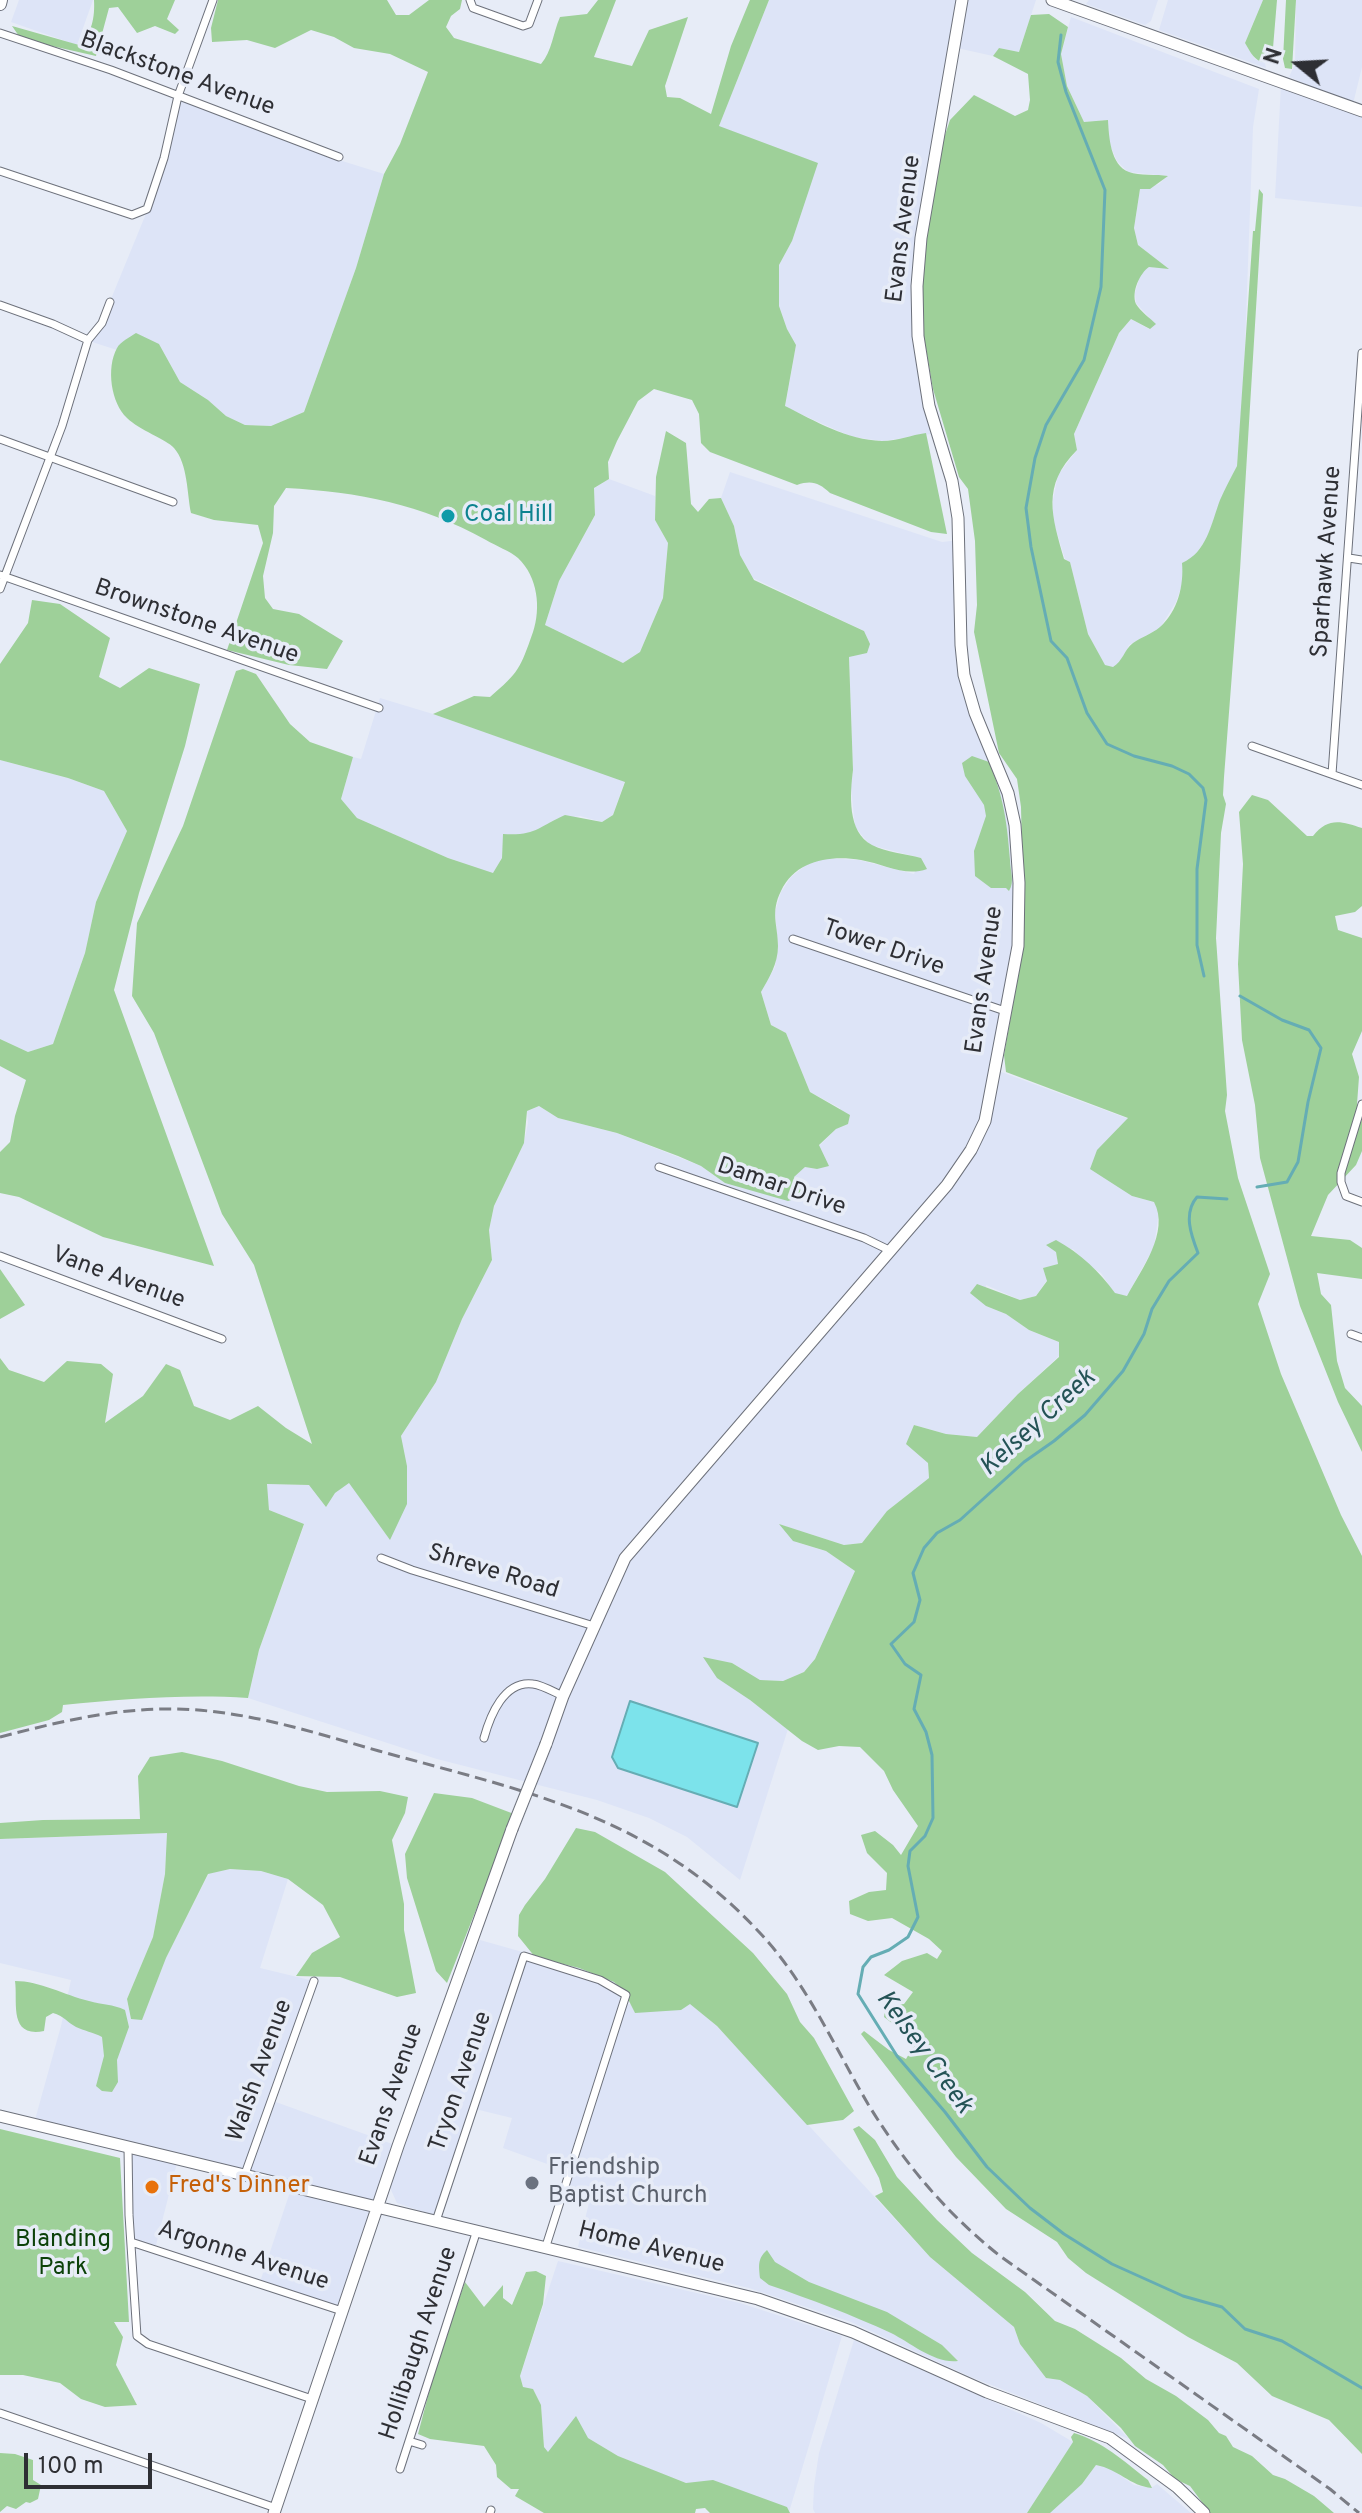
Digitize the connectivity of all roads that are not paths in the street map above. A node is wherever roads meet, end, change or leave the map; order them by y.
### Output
1 (213, 0) edge
2 (470, 0) edge
3 (538, 0) edge
4 (962, 0) edge
5 (1052, 0) edge
6 (0, 33) edge
7 (178, 96) junction
8 (1362, 111) edge
9 (339, 157) dead end
10 (0, 171) edge
11 (110, 302) dead end
12 (0, 305) edge
13 (88, 340) junction
14 (1362, 353) edge
15 (0, 439) edge
16 (50, 456) junction
17 (173, 502) dead end
18 (1349, 558) junction
19 (1362, 560) edge
20 (2, 576) edge
21 (0, 589) edge
22 (379, 708) dead end
23 (1252, 746) dead end
24 (1332, 774) junction
25 (1362, 785) edge
26 (793, 939) dead end
27 (1005, 1011) junction
28 (1362, 1104) edge
29 (659, 1167) dead end
30 (1362, 1202) edge
31 (889, 1250) junction
32 (0, 1256) edge
33 (1351, 1334) dead end
34 (1362, 1338) edge
35 (222, 1339) dead end
36 (381, 1558) dead end
37 (594, 1626) junction
38 (563, 1696) junction
39 (484, 1738) dead end
40 (314, 1981) dead end
41 (0, 2116) edge
42 (128, 2147) junction
43 (245, 2174) junction
44 (378, 2206) junction
45 (436, 2221) junction
46 (477, 2230) junction
47 (131, 2242) junction
48 (546, 2246) junction
49 (342, 2311) junction
50 (312, 2399) junction
51 (0, 2413) edge
52 (409, 2441) junction
53 (422, 2445) dead end
54 (400, 2469) dead end
55 (275, 2510) edge
56 (1204, 2513) edge

1 - 7 street
2 - 3 street
4 - 27 street, Evans Avenue
5 - 8 street
6 - 7 street, Blackstone Avenue
7 - 9 street, Blackstone Avenue
7 - 10 street
11 - 13 street
12 - 13 street
13 - 16 street
14 - 18 street, Sparhawk Avenue
15 - 16 street
16 - 17 street
16 - 20 street
18 - 19 street
18 - 24 street, Sparhawk Avenue
20 - 21 street
20 - 22 street, Brownstone Avenue
23 - 24 street
24 - 25 street
26 - 27 street, Tower Drive
27 - 31 street, Evans Avenue
28 - 30 street
29 - 31 street, Damar Drive
31 - 37 street, Evans Avenue
32 - 35 street, Vane Avenue
33 - 34 street
36 - 37 street, Shreve Road
37 - 38 street, Evans Avenue
38 - 39 street
38 - 44 street, Evans Avenue, bridge
40 - 43 street, Walsh Avenue
41 - 42 street, Home Avenue
42 - 43 street, Home Avenue
42 - 47 street
43 - 44 street, Home Avenue
44 - 45 street, Home Avenue
44 - 49 street, Evans Avenue
45 - 46 street, Home Avenue
45 - 48 street, Tryon Avenue
46 - 48 street, Home Avenue
46 - 52 street, Hollibaugh Avenue
47 - 49 street, Argonne Avenue
47 - 50 street
48 - 56 street, Home Avenue
49 - 50 street, Evans Avenue
50 - 55 street, Evans Avenue
51 - 55 street
52 - 53 street
52 - 54 street, Hollibaugh Avenue

